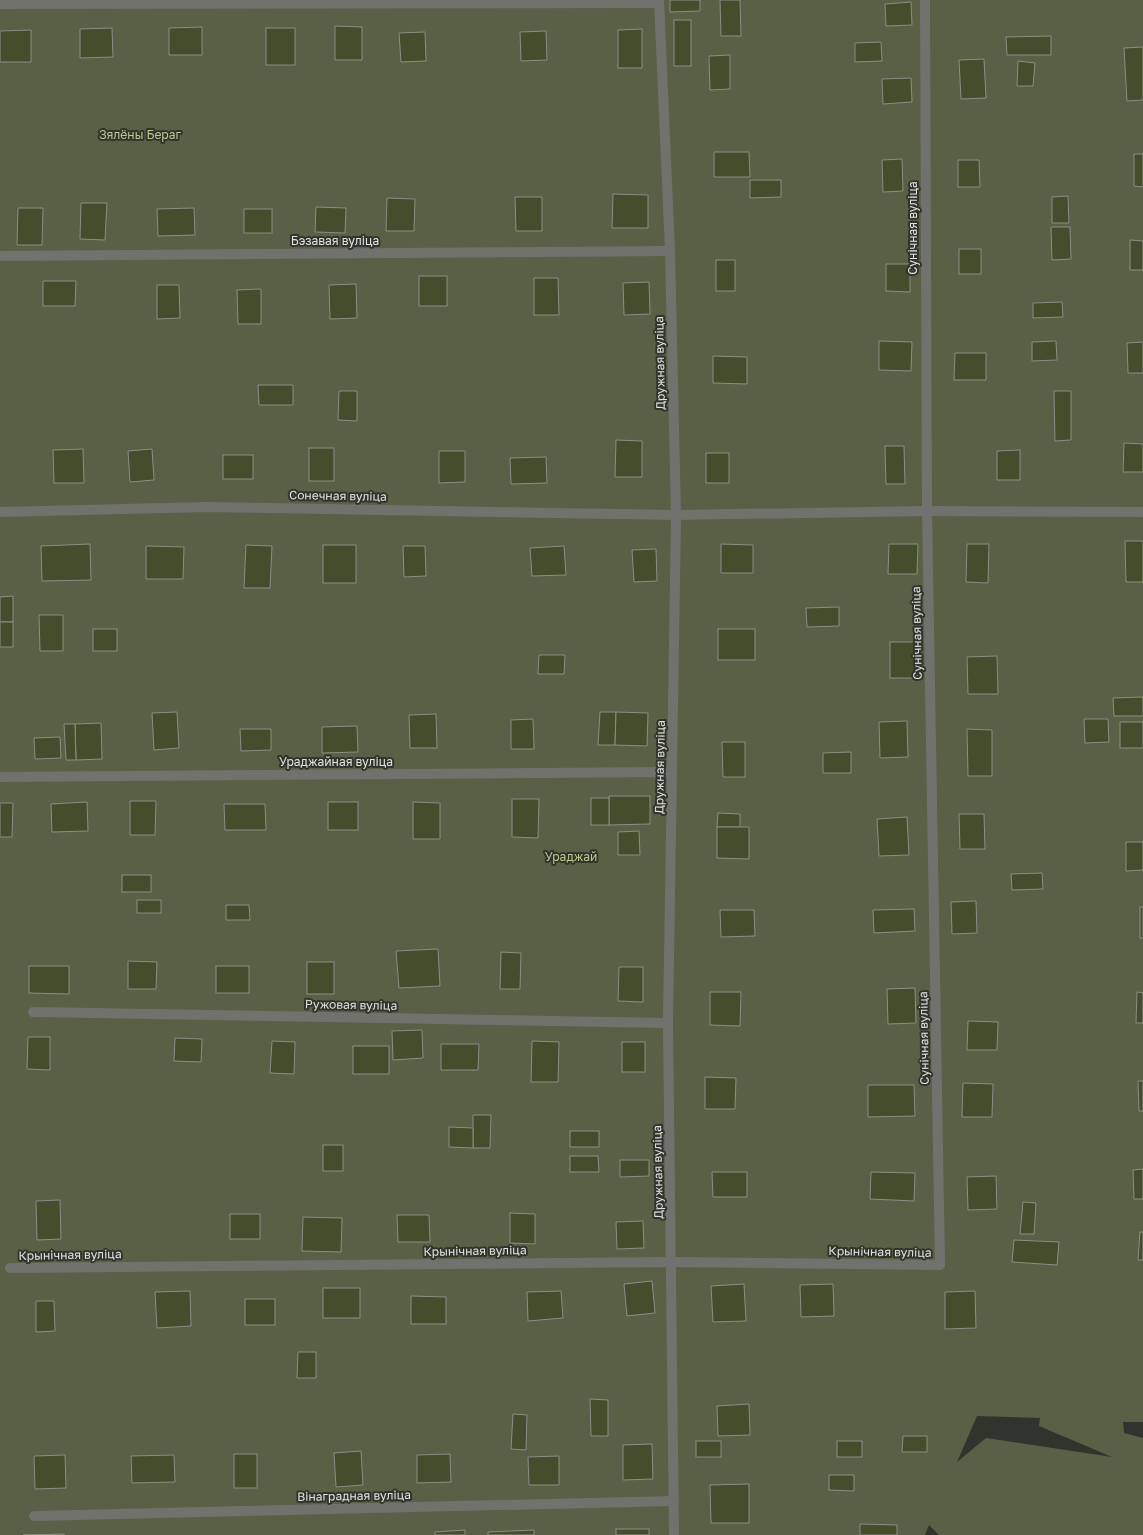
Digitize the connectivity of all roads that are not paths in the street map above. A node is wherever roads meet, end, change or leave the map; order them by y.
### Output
1 (924, 0) edge
2 (659, 2) edge
3 (0, 4) edge
4 (670, 251) junction
5 (0, 256) edge
6 (927, 511) junction
7 (0, 512) edge
8 (1143, 512) edge
9 (676, 515) junction
10 (672, 772) junction
11 (0, 777) edge
12 (33, 1012) dead end
13 (668, 1023) junction
14 (672, 1262) junction
15 (940, 1265) joint
16 (10, 1268) dead end
17 (674, 1501) junction
18 (34, 1516) dead end
19 (674, 1535) edge

1 - 6 street, Сунічная вуліца
2 - 3 street
2 - 4 street, Дружная вуліца
4 - 5 street, Бэзавая вуліца
4 - 9 street, Дружная вуліца
6 - 8 street, Сонечная вуліца
6 - 9 street, Сонечная вуліца
6 - 15 street, Сунічная вуліца
7 - 9 street, Сонечная вуліца
9 - 10 street, Дружная вуліца
10 - 11 street, Ураджайная вуліца
10 - 13 street, Дружная вуліца
12 - 13 street, Ружовая вуліца
13 - 14 street, Дружная вуліца
14 - 15 street, Крынічная вуліца
14 - 16 street, Крынічная вуліца
14 - 17 street, Дружная вуліца
17 - 18 street, Вінаградная вуліца
17 - 19 street, Дружная вуліца

